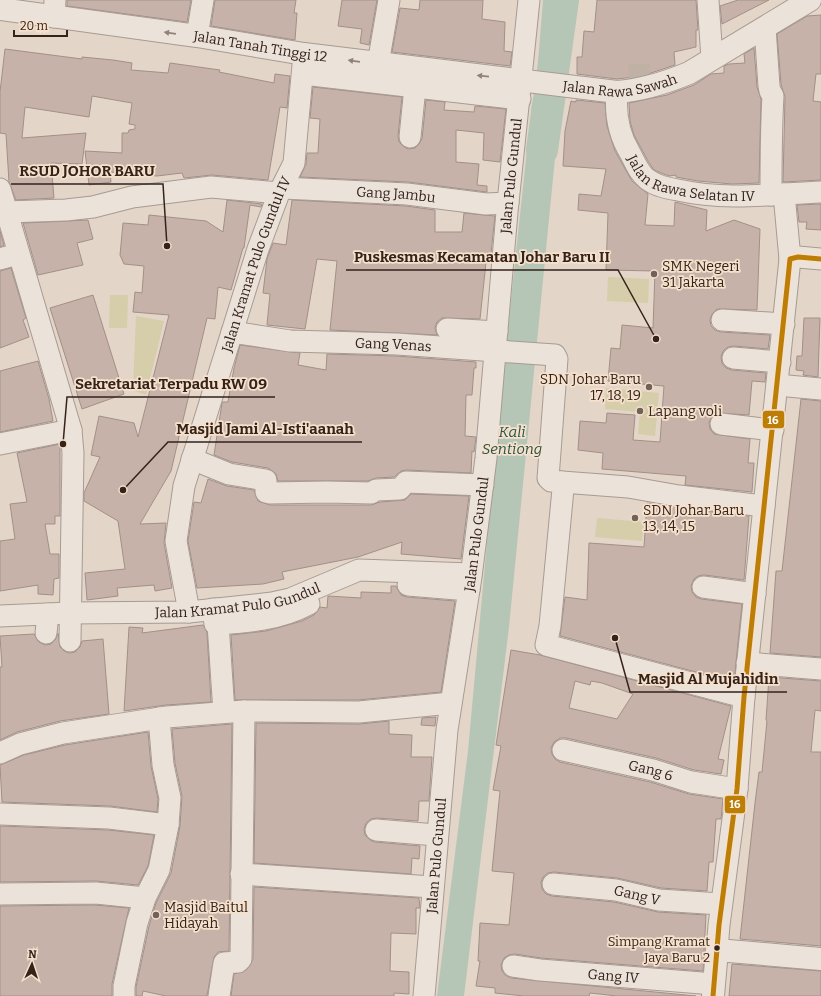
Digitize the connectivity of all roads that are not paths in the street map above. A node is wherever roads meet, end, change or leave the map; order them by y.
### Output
1 (203, 0) edge
2 (389, 0) edge
3 (529, 0) edge
4 (708, 0) edge
5 (810, 0) edge
6 (55, 8) edge
7 (4, 10) edge
8 (765, 28) junction
9 (197, 36) junction
10 (712, 59) junction
11 (378, 64) junction
12 (303, 65) junction
13 (415, 87) junction
14 (523, 88) junction
15 (616, 92) junction
16 (410, 137) dead end
17 (0, 189) edge
18 (281, 191) junction
19 (821, 192) edge
20 (777, 194) junction
21 (508, 203) junction
22 (6, 212) junction
23 (9, 256) edge
24 (805, 258) edge
25 (722, 320) dead end
26 (784, 324) junction
27 (447, 329) dead end
28 (232, 332) junction
29 (497, 345) junction
30 (733, 358) dead end
31 (780, 362) junction
32 (777, 385) junction
33 (821, 389) edge
34 (721, 424) dead end
35 (70, 430) junction
36 (772, 430) junction
37 (0, 444) edge
38 (192, 459) junction
39 (562, 482) junction
40 (483, 485) junction
41 (764, 506) junction
42 (470, 582) junction
43 (703, 587) dead end
44 (755, 594) junction
45 (189, 612) junction
46 (0, 616) edge
47 (216, 616) junction
48 (70, 624) junction
49 (747, 663) junction
50 (821, 669) edge
51 (744, 697) junction
52 (451, 703) junction
53 (234, 712) junction
54 (159, 718) junction
55 (563, 750) dead end
56 (0, 754) edge
57 (737, 790) junction
58 (0, 814) edge
59 (168, 825) junction
60 (376, 830) dead end
61 (436, 835) junction
62 (241, 874) junction
63 (553, 884) dead end
64 (432, 887) junction
65 (0, 894) edge
66 (145, 898) junction
67 (721, 904) junction
68 (718, 950) junction
69 (821, 959) edge
70 (513, 966) dead end
71 (713, 990) edge
72 (124, 996) edge
73 (220, 996) edge
74 (424, 996) edge

1 - 9 street
2 - 11 street
3 - 14 street, Jalan Pulo Gundul
4 - 10 street
5 - 8 street, Jalan Rawa Sawah
6 - 7 street, Jalan Tanah Tinggi 12
9 -> 6 street, Jalan Tanah Tinggi 12
8 - 10 street, Jalan Rawa Sawah
8 - 20 street
9 - 12 street, Jalan Tanah Tinggi 12
10 - 15 street, Jalan Rawa Sawah
11 -> 12 street, Jalan Tanah Tinggi 12
14 -> 11 street, Jalan Tanah Tinggi 12
12 - 13 street
12 - 18 street, Jalan Kramat Pulo Gundul IV
13 - 14 street
13 - 16 street
14 - 15 street, Jalan Rawa Sawah
14 - 21 street, Jalan Pulo Gundul
15 - 20 street, Jalan Rawa Selatan IV
17 - 22 street
18 - 21 street, Gang Jambu
18 - 22 street, Gang Jambu
18 - 28 street, Jalan Kramat Pulo Gundul IV
19 - 20 street, Jalan Rawa Selatan IV
20 - 24 street
21 - 29 street, Jalan Pulo Gundul
22 - 23 street
23 - 35 street
24 - 26 street
25 - 26 street
26 - 31 street
27 - 29 street
28 - 29 street, Gang Venas
28 - 38 street, Jalan Kramat Pulo Gundul IV
29 - 39 street, Gang Venas
29 - 40 street, Jalan Pulo Gundul
30 - 31 street
31 - 32 street
32 - 33 street
32 - 36 street
34 - 36 street
35 - 37 street
35 - 48 street
36 - 41 street
38 - 40 street
38 - 45 street, Jalan Kramat Pulo Gundul IV
39 - 41 street
39 - 51 street
40 - 42 street, Jalan Pulo Gundul
41 - 44 street
42 - 47 street, Jalan Kramat Pulo Gundul
42 - 52 street, Jalan Pulo Gundul
43 - 44 street
44 - 49 street
45 - 47 street, Jalan Kramat Pulo Gundul
45 - 48 street, Jalan Kramat Pulo Gundul
46 - 48 street, Jalan Kramat Pulo Gundul
47 - 53 street
49 - 50 street
49 - 51 street
51 - 57 street
52 - 53 street
52 - 61 street, Jalan Pulo Gundul
53 - 54 street
53 - 62 street
54 - 56 street
54 - 59 street
55 - 57 street, Gang 6
57 - 67 street
58 - 59 street
59 - 66 street
60 - 61 street
61 - 64 street, Jalan Pulo Gundul
62 - 64 street
62 - 73 street
63 - 67 street, Gang V
64 - 74 street, Jalan Pulo Gundul
65 - 66 street
66 - 72 street
67 - 68 street
68 - 69 street
68 - 71 street
70 - 71 street, Gang IV

